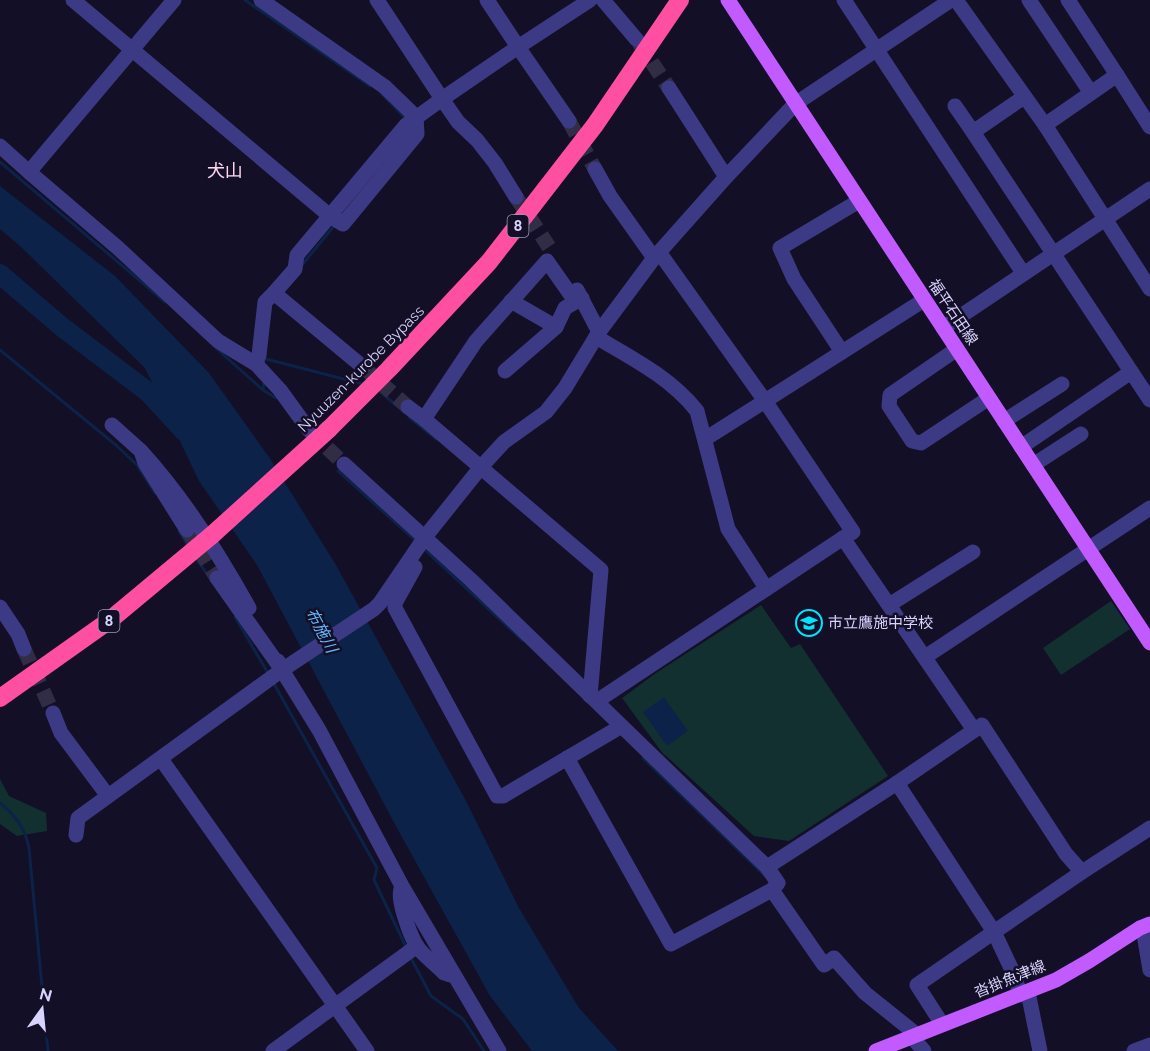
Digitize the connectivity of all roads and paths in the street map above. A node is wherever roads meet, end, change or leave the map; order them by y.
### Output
1 (73, 0) edge
2 (174, 0) edge
3 (261, 0) edge
4 (377, 0) edge
5 (487, 0) edge
6 (590, 0) edge
7 (603, 0) edge
8 (680, 0) edge
9 (844, 0) edge
10 (951, 0) edge
11 (956, 0) edge
12 (1029, 0) edge
13 (1068, 0) edge
14 (734, 2) edge
15 (637, 40) tunnel mouth
16 (518, 47) junction
17 (876, 49) junction
18 (133, 50) junction
19 (1117, 75) junction
20 (669, 88) tunnel mouth
21 (1091, 93) junction
22 (1024, 97) junction
23 (442, 99) junction
24 (795, 104) junction
25 (955, 106) dead end
26 (416, 117) junction
27 (569, 121) tunnel mouth
28 (1045, 125) junction
29 (1150, 127) edge
30 (973, 132) junction
31 (0, 146) edge
32 (595, 169) tunnel mouth
33 (29, 172) junction
34 (726, 177) junction
35 (1150, 189) edge
36 (516, 197) tunnel mouth
37 (860, 201) junction
38 (330, 216) junction
39 (1104, 219) junction
40 (549, 247) tunnel mouth
41 (1053, 253) junction
42 (656, 255) junction
43 (1023, 273) junction
44 (1150, 289) edge
45 (274, 293) junction
46 (579, 300) junction
47 (924, 300) junction
48 (511, 301) junction
49 (556, 327) junction
50 (943, 328) junction
51 (598, 335) junction
52 (957, 349) junction
53 (842, 352) junction
54 (256, 364) junction
55 (363, 367) tunnel mouth
56 (505, 371) dead end
57 (1131, 372) junction
58 (1062, 384) dead end
59 (989, 398) junction
60 (1150, 400) edge
61 (765, 401) junction
62 (408, 407) tunnel mouth
63 (424, 419) junction
64 (1004, 421) junction
65 (112, 425) dead end
66 (309, 430) tunnel mouth
67 (1081, 434) dead end
68 (705, 439) junction
69 (1021, 447) junction
70 (141, 451) junction
71 (344, 464) tunnel mouth
72 (1033, 465) junction
73 (481, 467) junction
74 (1150, 508) edge
75 (187, 530) tunnel mouth
76 (210, 537) junction
77 (425, 537) junction
78 (843, 538) junction
79 (1087, 549) junction
80 (973, 552) dead end
81 (414, 553) junction
82 (218, 578) tunnel mouth
83 (766, 588) junction
84 (889, 604) junction
85 (0, 607) edge
86 (1150, 643) edge
87 (24, 649) tunnel mouth
88 (925, 657) junction
89 (286, 667) junction
90 (0, 698) edge
91 (593, 699) junction
92 (52, 712) tunnel mouth
93 (620, 727) junction
94 (974, 730) junction
95 (567, 758) junction
96 (161, 759) junction
97 (897, 783) junction
98 (108, 796) junction
99 (1150, 828) edge
100 (76, 835) dead end
101 (766, 867) junction
102 (1082, 872) junction
103 (402, 886) junction
104 (772, 890) junction
105 (1145, 926) edge
106 (994, 932) junction
107 (417, 946) junction
108 (1150, 970) edge
109 (456, 978) junction
110 (1024, 993) junction
111 (335, 1007) junction
112 (942, 1024) junction
113 (913, 1035) junction
114 (273, 1051) edge
115 (367, 1051) edge
116 (499, 1051) edge
117 (876, 1051) edge
118 (924, 1051) edge
119 (1040, 1051) edge

1 - 18 street
2 - 18 street
3 - 26 street
4 - 23 street
5 - 16 street
6 - 16 street
7 - 15 street
8 - 76 highway, Nyuuzen-kurobe Bypass / 8, bridge
9 - 17 street
10 - 17 street
11 - 22 street
12 - 21 street
13 - 19 street
14 - 24 main road, 福平石田線
16 - 23 street
16 - 27 street
17 - 24 street
17 - 43 street
18 - 33 street
18 - 38 street
19 - 21 street
19 - 29 street
20 - 34 street
21 - 28 street
22 - 28 street
22 - 30 street
23 - 26 street
23 - 36 street
24 - 34 street
24 - 37 main road, 福平石田線
25 - 30 street
26 - 38 street
28 - 39 street
30 - 41 street
31 - 33 street
32 - 42 street
33 - 54 street
34 - 42 street
35 - 39 street
37 - 47 main road, 福平石田線
37 - 53 street
38 - 45 street
39 - 41 street
39 - 44 street
40 - 46 street
41 - 43 street
41 - 57 street
42 - 51 street
42 - 61 street
43 - 50 street
45 - 54 street
45 - 55 street
46 - 48 street
46 - 49 street
46 - 51 street
47 - 50 main road, 福平石田線
47 - 53 street
48 - 49 street
48 - 63 street
49 - 56 street
50 - 52 main road, 福平石田線
51 - 68 street
51 - 73 street
52 - 59 main road, 福平石田線
52 - 59 street
53 - 61 street
54 - 66 street
57 - 60 street
57 - 69 street
58 - 64 street
59 - 64 main road, 福平石田線
61 - 68 street
61 - 78 street
62 - 63 street
63 - 73 street
64 - 69 main road, 福平石田線
65 - 70 street
67 - 72 street
68 - 83 street
69 - 72 main road, 福平石田線
70 - 75 street
70 - 76 street
71 - 77 street
72 - 79 main road, 福平石田線
73 - 77 street
73 - 91 street
74 - 79 street
76 - 89 street
76 - 90 highway, Nyuuzen-kurobe Bypass / 8
77 - 81 street
77 - 91 street
78 - 83 street
78 - 84 street
79 - 86 main road, 福平石田線
79 - 88 street
80 - 84 street
81 - 89 street
81 - 95 street
82 - 89 street
83 - 91 street
84 - 88 street
85 - 87 street
88 - 94 street
89 - 96 street
89 - 103 street
91 - 93 street
92 - 98 street
93 - 95 street
93 - 101 street
94 - 97 street
94 - 102 street
95 - 104 street
96 - 98 street
96 - 111 street
97 - 101 street
97 - 106 street
98 - 100 street
99 - 102 street
101 - 104 street
102 - 106 street
103 - 107 street
103 - 109 street
104 - 113 street
105 - 108 street
105 - 110 main road, 沓掛魚津線
106 - 110 street
106 - 112 street
107 - 109 street
107 - 111 street
109 - 116 street
110 - 112 main road, 沓掛魚津線
110 - 119 street
111 - 114 street
111 - 115 street
112 - 113 main road, 沓掛魚津線
113 - 117 main road, 沓掛魚津線
113 - 118 street

